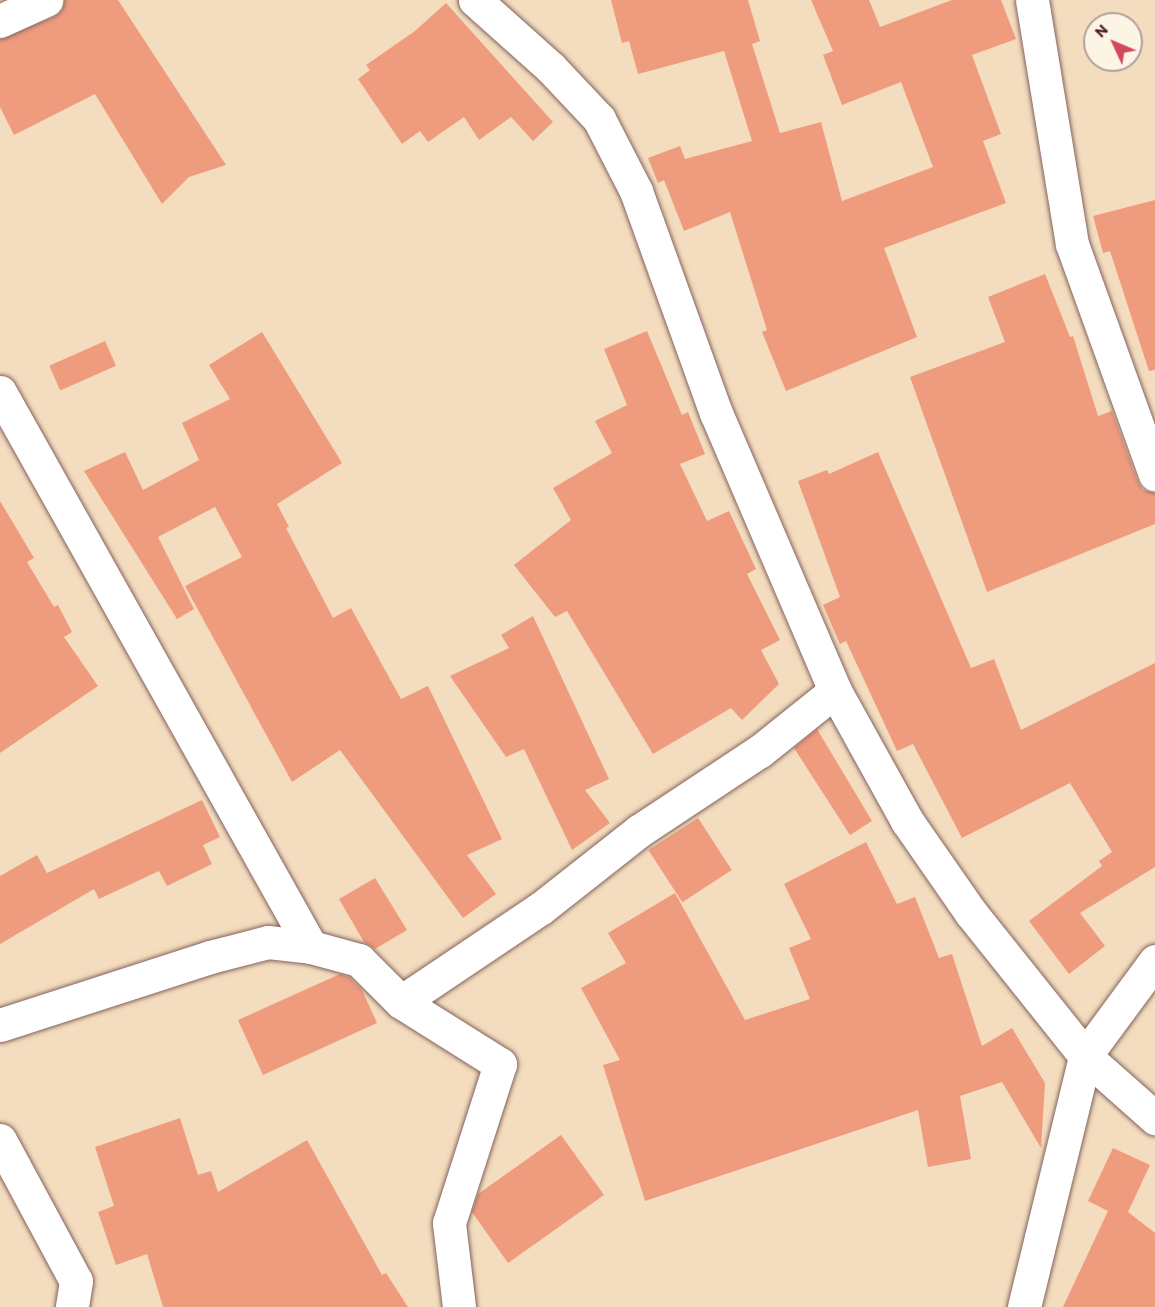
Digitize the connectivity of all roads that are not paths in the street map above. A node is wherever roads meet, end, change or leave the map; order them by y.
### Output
1 (46, 0) edge
2 (475, 0) edge
3 (1032, 0) edge
4 (0, 21) edge
5 (0, 392) edge
6 (1155, 475) edge
7 (835, 691) junction
8 (311, 947) junction
9 (1155, 961) edge
10 (401, 1002) junction
11 (0, 1025) edge
12 (1085, 1056) junction
13 (1155, 1118) edge
14 (0, 1140) edge
15 (79, 1306) edge
16 (459, 1307) edge
17 (1024, 1307) edge

1 - 4 street
2 - 7 street
3 - 6 street
5 - 8 street
7 - 10 street
7 - 12 street
8 - 10 street
8 - 11 street
9 - 12 street
10 - 16 street
12 - 13 street
12 - 17 street
14 - 15 street

